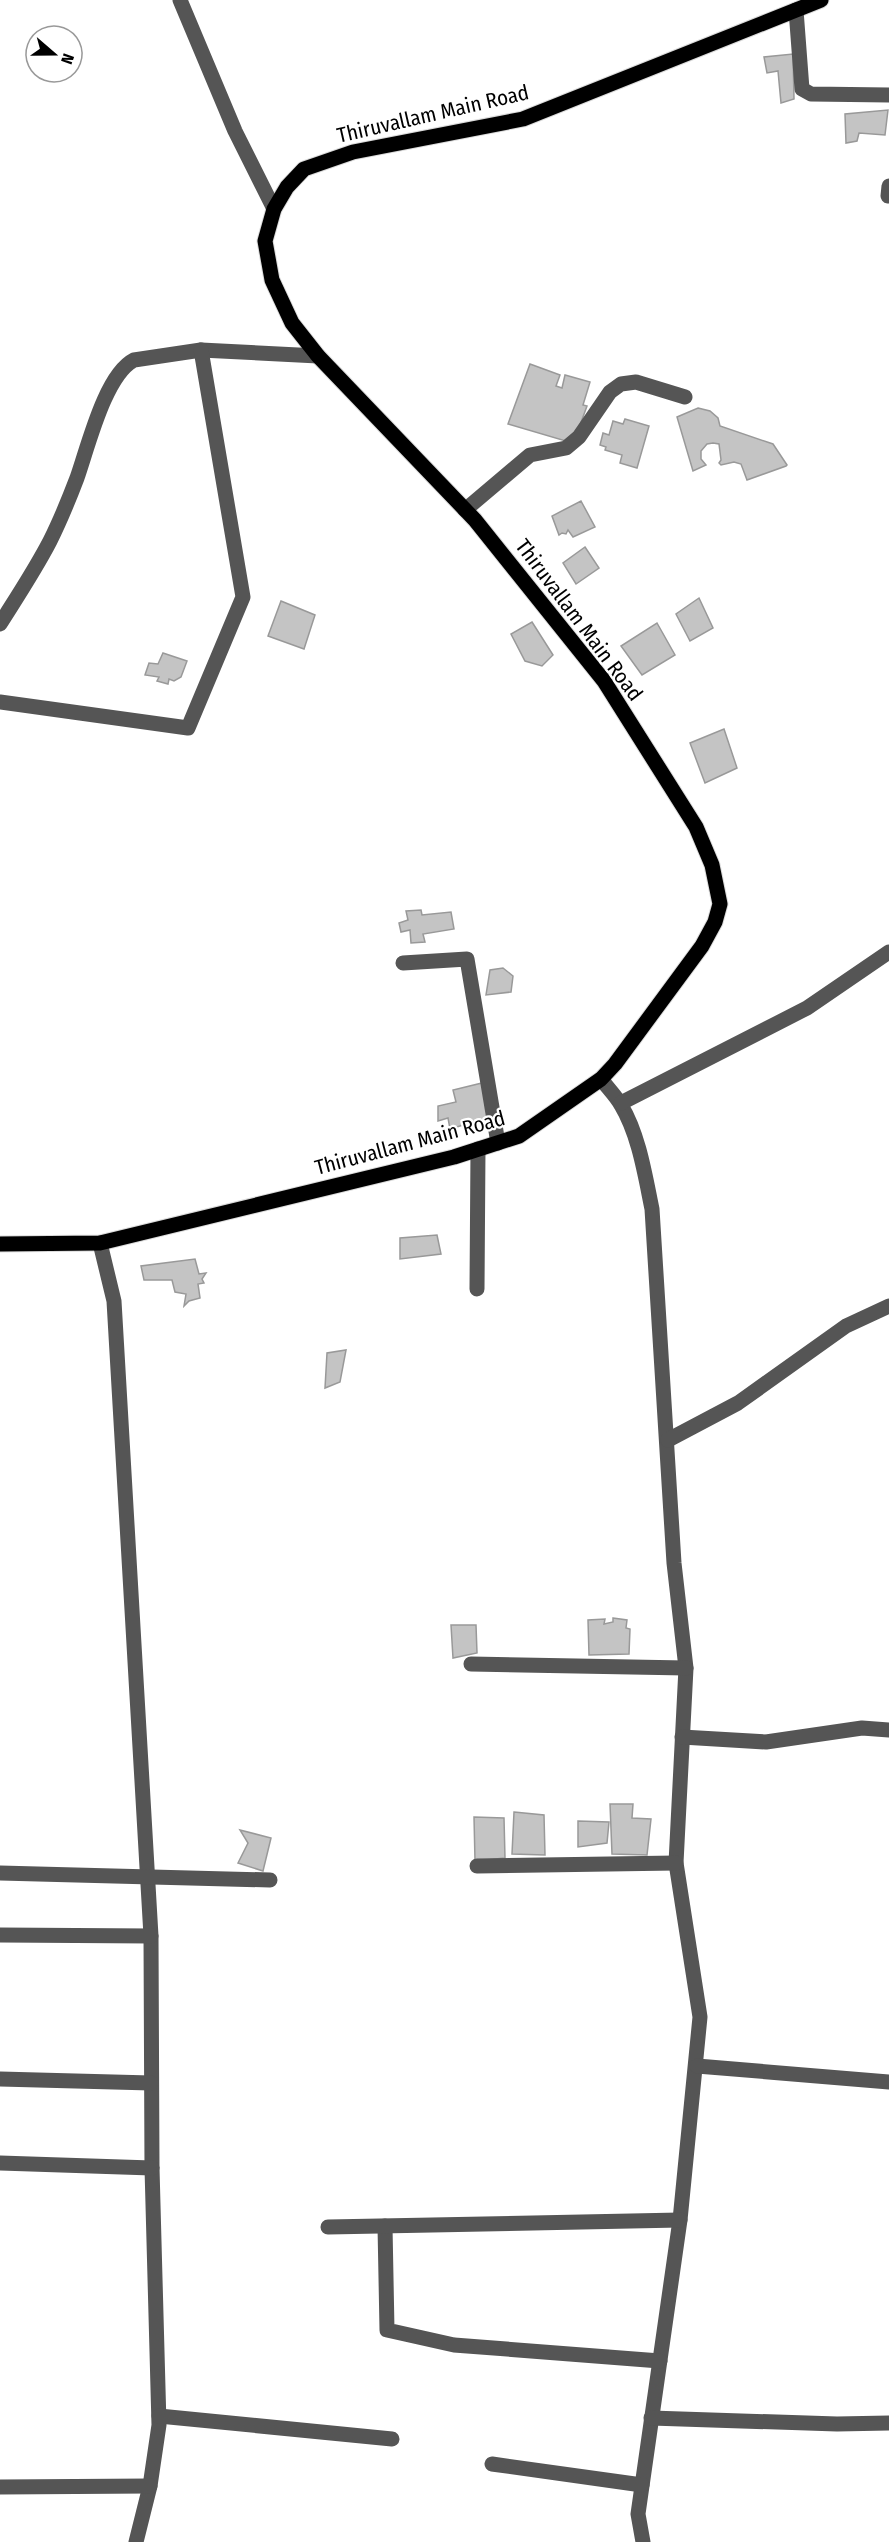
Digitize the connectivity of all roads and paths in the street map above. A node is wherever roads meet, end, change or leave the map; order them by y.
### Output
1 (180, 0) edge
2 (821, 0) edge
3 (796, 10) junction
4 (889, 95) edge
5 (274, 209) junction
6 (201, 350) junction
7 (318, 356) junction
8 (684, 397) dead end
9 (465, 510) junction
10 (0, 624) edge
11 (0, 702) edge
12 (889, 952) edge
13 (403, 963) dead end
14 (601, 1079) junction
15 (621, 1103) junction
16 (498, 1143) junction
17 (478, 1149) junction
18 (100, 1243) junction
19 (0, 1244) edge
20 (477, 1290) dead end
21 (889, 1306) edge
22 (668, 1440) junction
23 (471, 1664) dead end
24 (686, 1668) junction
25 (889, 1730) edge
26 (682, 1737) junction
27 (676, 1863) junction
28 (477, 1866) dead end
29 (0, 1873) edge
30 (148, 1876) junction
31 (270, 1880) dead end
32 (0, 1935) edge
33 (151, 1936) junction
34 (696, 2066) junction
35 (0, 2079) edge
36 (889, 2082) edge
37 (151, 2083) junction
38 (0, 2163) edge
39 (152, 2168) junction
40 (680, 2220) junction
41 (385, 2226) junction
42 (328, 2227) dead end
43 (660, 2361) junction
44 (159, 2416) junction
45 (651, 2418) junction
46 (889, 2422) edge
47 (392, 2439) dead end
48 (492, 2464) dead end
49 (642, 2485) junction
50 (150, 2486) junction
51 (0, 2487) edge
52 (136, 2542) edge
53 (643, 2542) edge

1 - 5 street
2 - 3 main road, Thiruvallam Main Road
3 - 4 street
3 - 5 main road, Thiruvallam Main Road
5 - 7 main road, Thiruvallam Main Road
6 - 7 street
6 - 10 street
6 - 11 street
7 - 9 main road, Thiruvallam Main Road
8 - 9 street
9 - 14 main road, Thiruvallam Main Road
12 - 15 street
13 - 16 street
14 - 15 street
14 - 16 main road, Thiruvallam Main Road
15 - 22 street
16 - 17 main road, Thiruvallam Main Road
17 - 18 main road, Thiruvallam Main Road
17 - 20 street
18 - 19 main road, Thiruvallam Main Road
18 - 30 street
21 - 22 street
22 - 24 street
23 - 24 street
24 - 26 street
25 - 26 street
26 - 27 street
27 - 28 street
27 - 34 street
29 - 30 street
30 - 31 street
30 - 33 street
32 - 33 street
33 - 37 street
34 - 36 street
34 - 40 street
35 - 37 street
37 - 39 street
38 - 39 street
39 - 44 street
40 - 41 street
40 - 43 street
41 - 42 street
41 - 43 street
43 - 45 street
44 - 47 street
44 - 50 street
45 - 46 street
45 - 49 street
48 - 49 street
49 - 53 street
50 - 51 street
50 - 52 street

